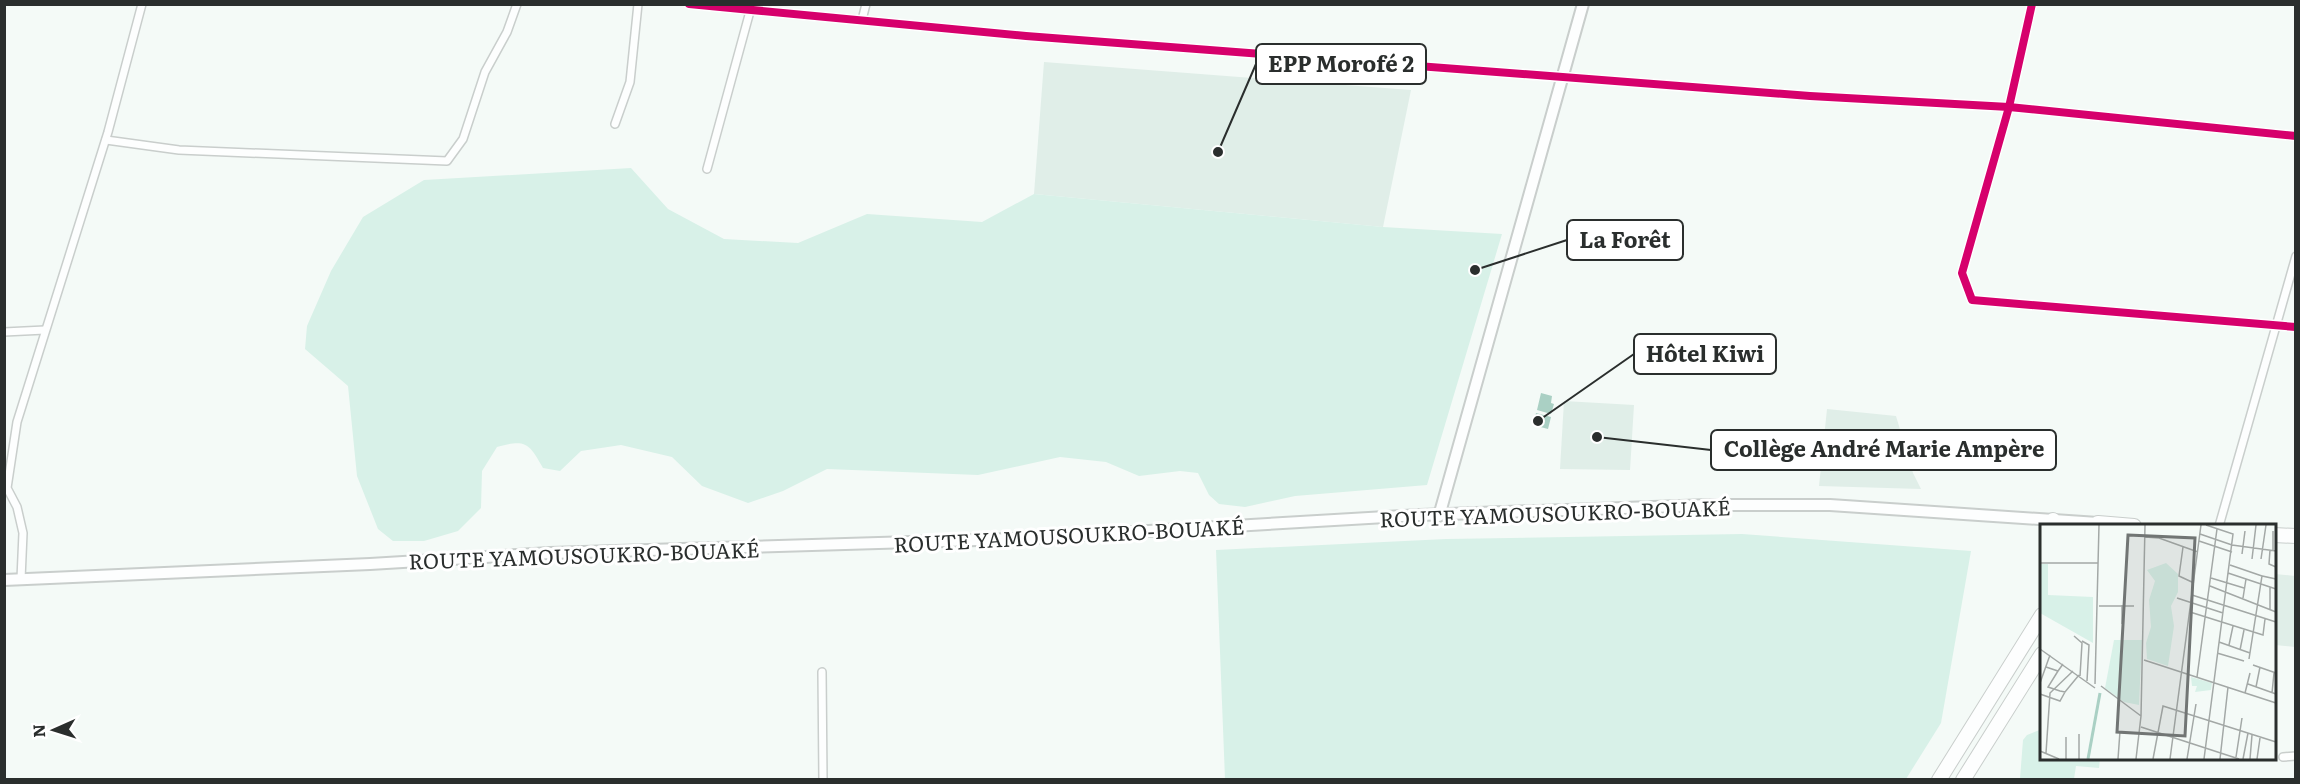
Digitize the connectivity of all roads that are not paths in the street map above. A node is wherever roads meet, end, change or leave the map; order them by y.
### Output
1 (142, 4) edge
2 (517, 4) edge
3 (638, 4) edge
4 (689, 4) edge
5 (866, 4) edge
6 (1583, 4) edge
7 (2032, 4) edge
8 (752, 7) edge
9 (862, 20) junction
10 (1563, 77) junction
11 (2009, 107) junction
12 (615, 124) dead end
13 (2295, 136) edge
14 (106, 140) junction
15 (707, 169) dead end
16 (2295, 256) edge
17 (2276, 325) junction
18 (2295, 327) edge
19 (45, 330) junction
20 (4, 332) edge
21 (6, 487) edge
22 (1439, 516) junction
23 (2055, 523) edge
24 (2076, 524) edge
25 (2220, 524) edge
26 (2276, 535) edge
27 (2295, 536) edge
28 (21, 579) junction
29 (4, 580) edge
30 (2040, 618) edge
31 (2040, 657) edge
32 (822, 672) dead end
33 (2295, 756) edge
34 (2283, 757) dead end
35 (823, 780) edge
36 (1939, 780) edge
37 (1963, 780) edge

1 - 14 street
2 - 14 street
3 - 12 street
4 - 8 street
5 - 9 street
6 - 10 main road
7 - 11 street
8 - 9 street
8 - 15 street
9 - 10 street
10 - 11 street
10 - 22 main road
11 - 13 street
11 - 17 street
14 - 19 street
16 - 17 street
17 - 18 street
17 - 25 street
19 - 20 street
19 - 21 street
21 - 28 street
22 - 23 main road, ROUTE YAMOUSOUKRO-BOUAKÉ
22 - 28 main road, ROUTE YAMOUSOUKRO-BOUAKÉ
23 - 24 main road, ROUTE YAMOUSOUKRO-BOUAKÉ
26 - 27 highway
28 - 29 main road, ROUTE YAMOUSOUKRO-BOUAKÉ
30 - 36 highway
31 - 37 highway
32 - 35 street
33 - 34 street

